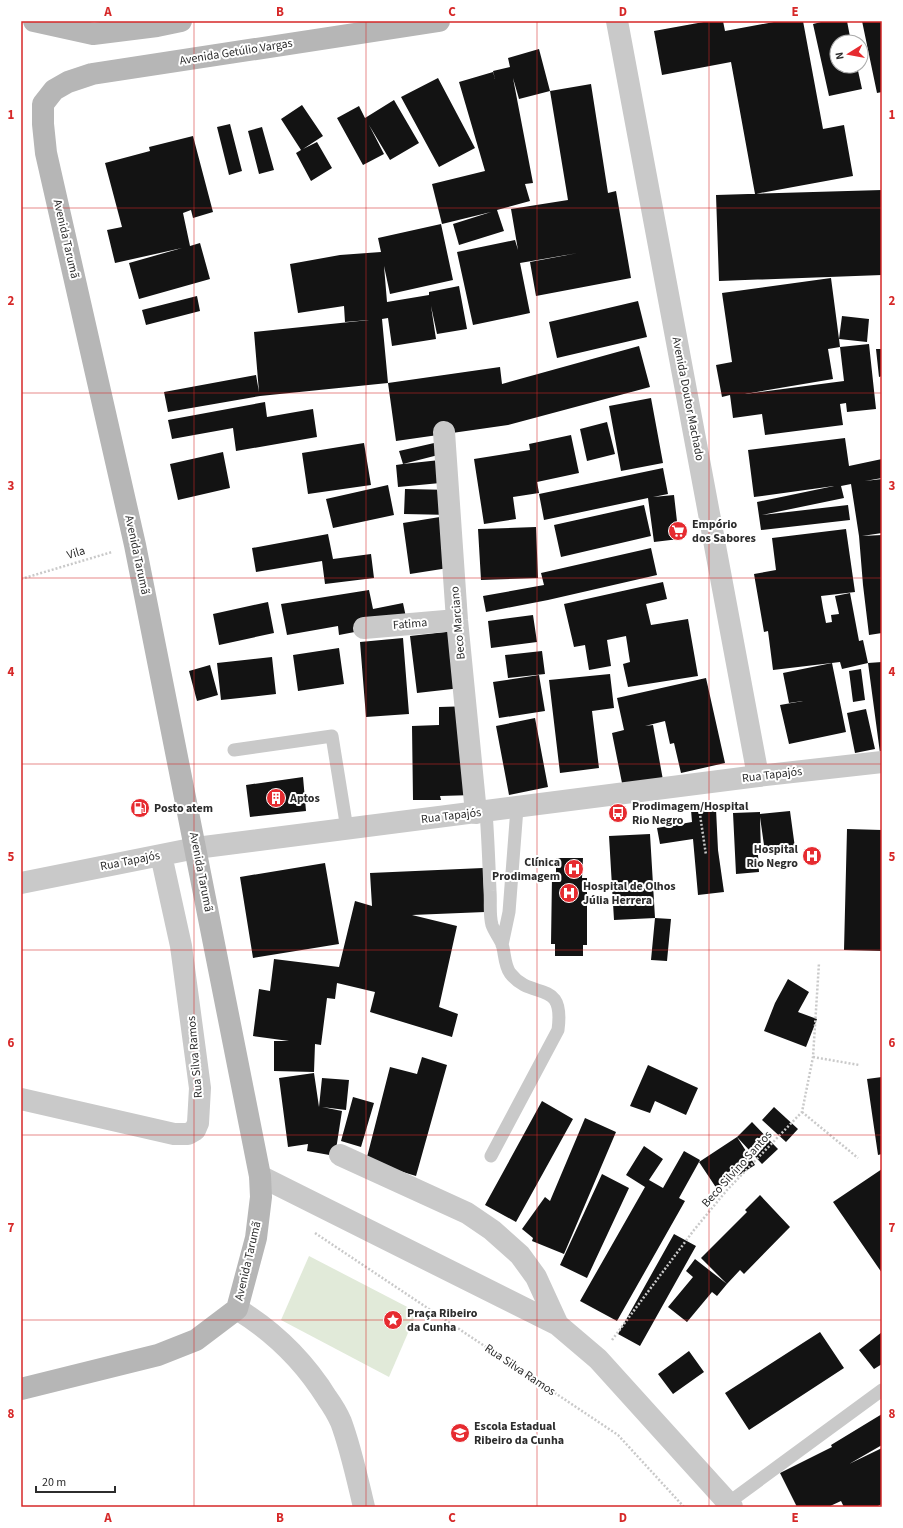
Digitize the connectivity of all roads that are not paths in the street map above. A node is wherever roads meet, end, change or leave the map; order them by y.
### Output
1 (34, 21) edge
2 (181, 21) edge
3 (439, 21) edge
4 (617, 21) edge
5 (43, 104) joint
6 (444, 432) dead end
7 (457, 620) junction
8 (364, 628) dead end
9 (234, 750) dead end
10 (882, 762) edge
11 (758, 776) junction
12 (517, 808) junction
13 (481, 813) junction
14 (347, 829) junction
15 (196, 848) junction
16 (162, 855) junction
17 (21, 883) edge
18 (502, 944) junction
19 (21, 1099) edge
20 (340, 1155) dead end
21 (491, 1156) dead end
22 (260, 1176) junction
23 (237, 1309) junction
24 (558, 1325) junction
25 (21, 1389) edge
26 (882, 1390) edge
27 (730, 1505) edge
28 (364, 1507) edge

1 - 2 main road
3 - 5 main road, Avenida Getúlio Vargas
4 - 11 street, Avenida Doutor Machado
5 - 15 main road, Avenida Tarumã
6 - 7 street, Beco Marciano
7 - 8 street, Fatima
7 - 13 street, Beco Marciano
9 - 14 lane
10 - 11 street, Rua Tapajós
11 - 12 street, Rua Tapajós
12 - 13 street, Rua Tapajós
12 - 18 lane
13 - 14 street, Rua Tapajós
13 - 18 lane
14 - 15 street, Rua Tapajós
15 - 16 street, Rua Tapajós
15 - 22 main road, Avenida Tarumã
16 - 17 street, Rua Tapajós
16 - 19 street, Rua Silva Ramos
18 - 21 lane
20 - 24 street
22 - 23 main road, Avenida Tarumã
22 - 24 street
23 - 25 main road
23 - 28 street, Avenida Tarumã
24 - 27 street
26 - 27 lane

